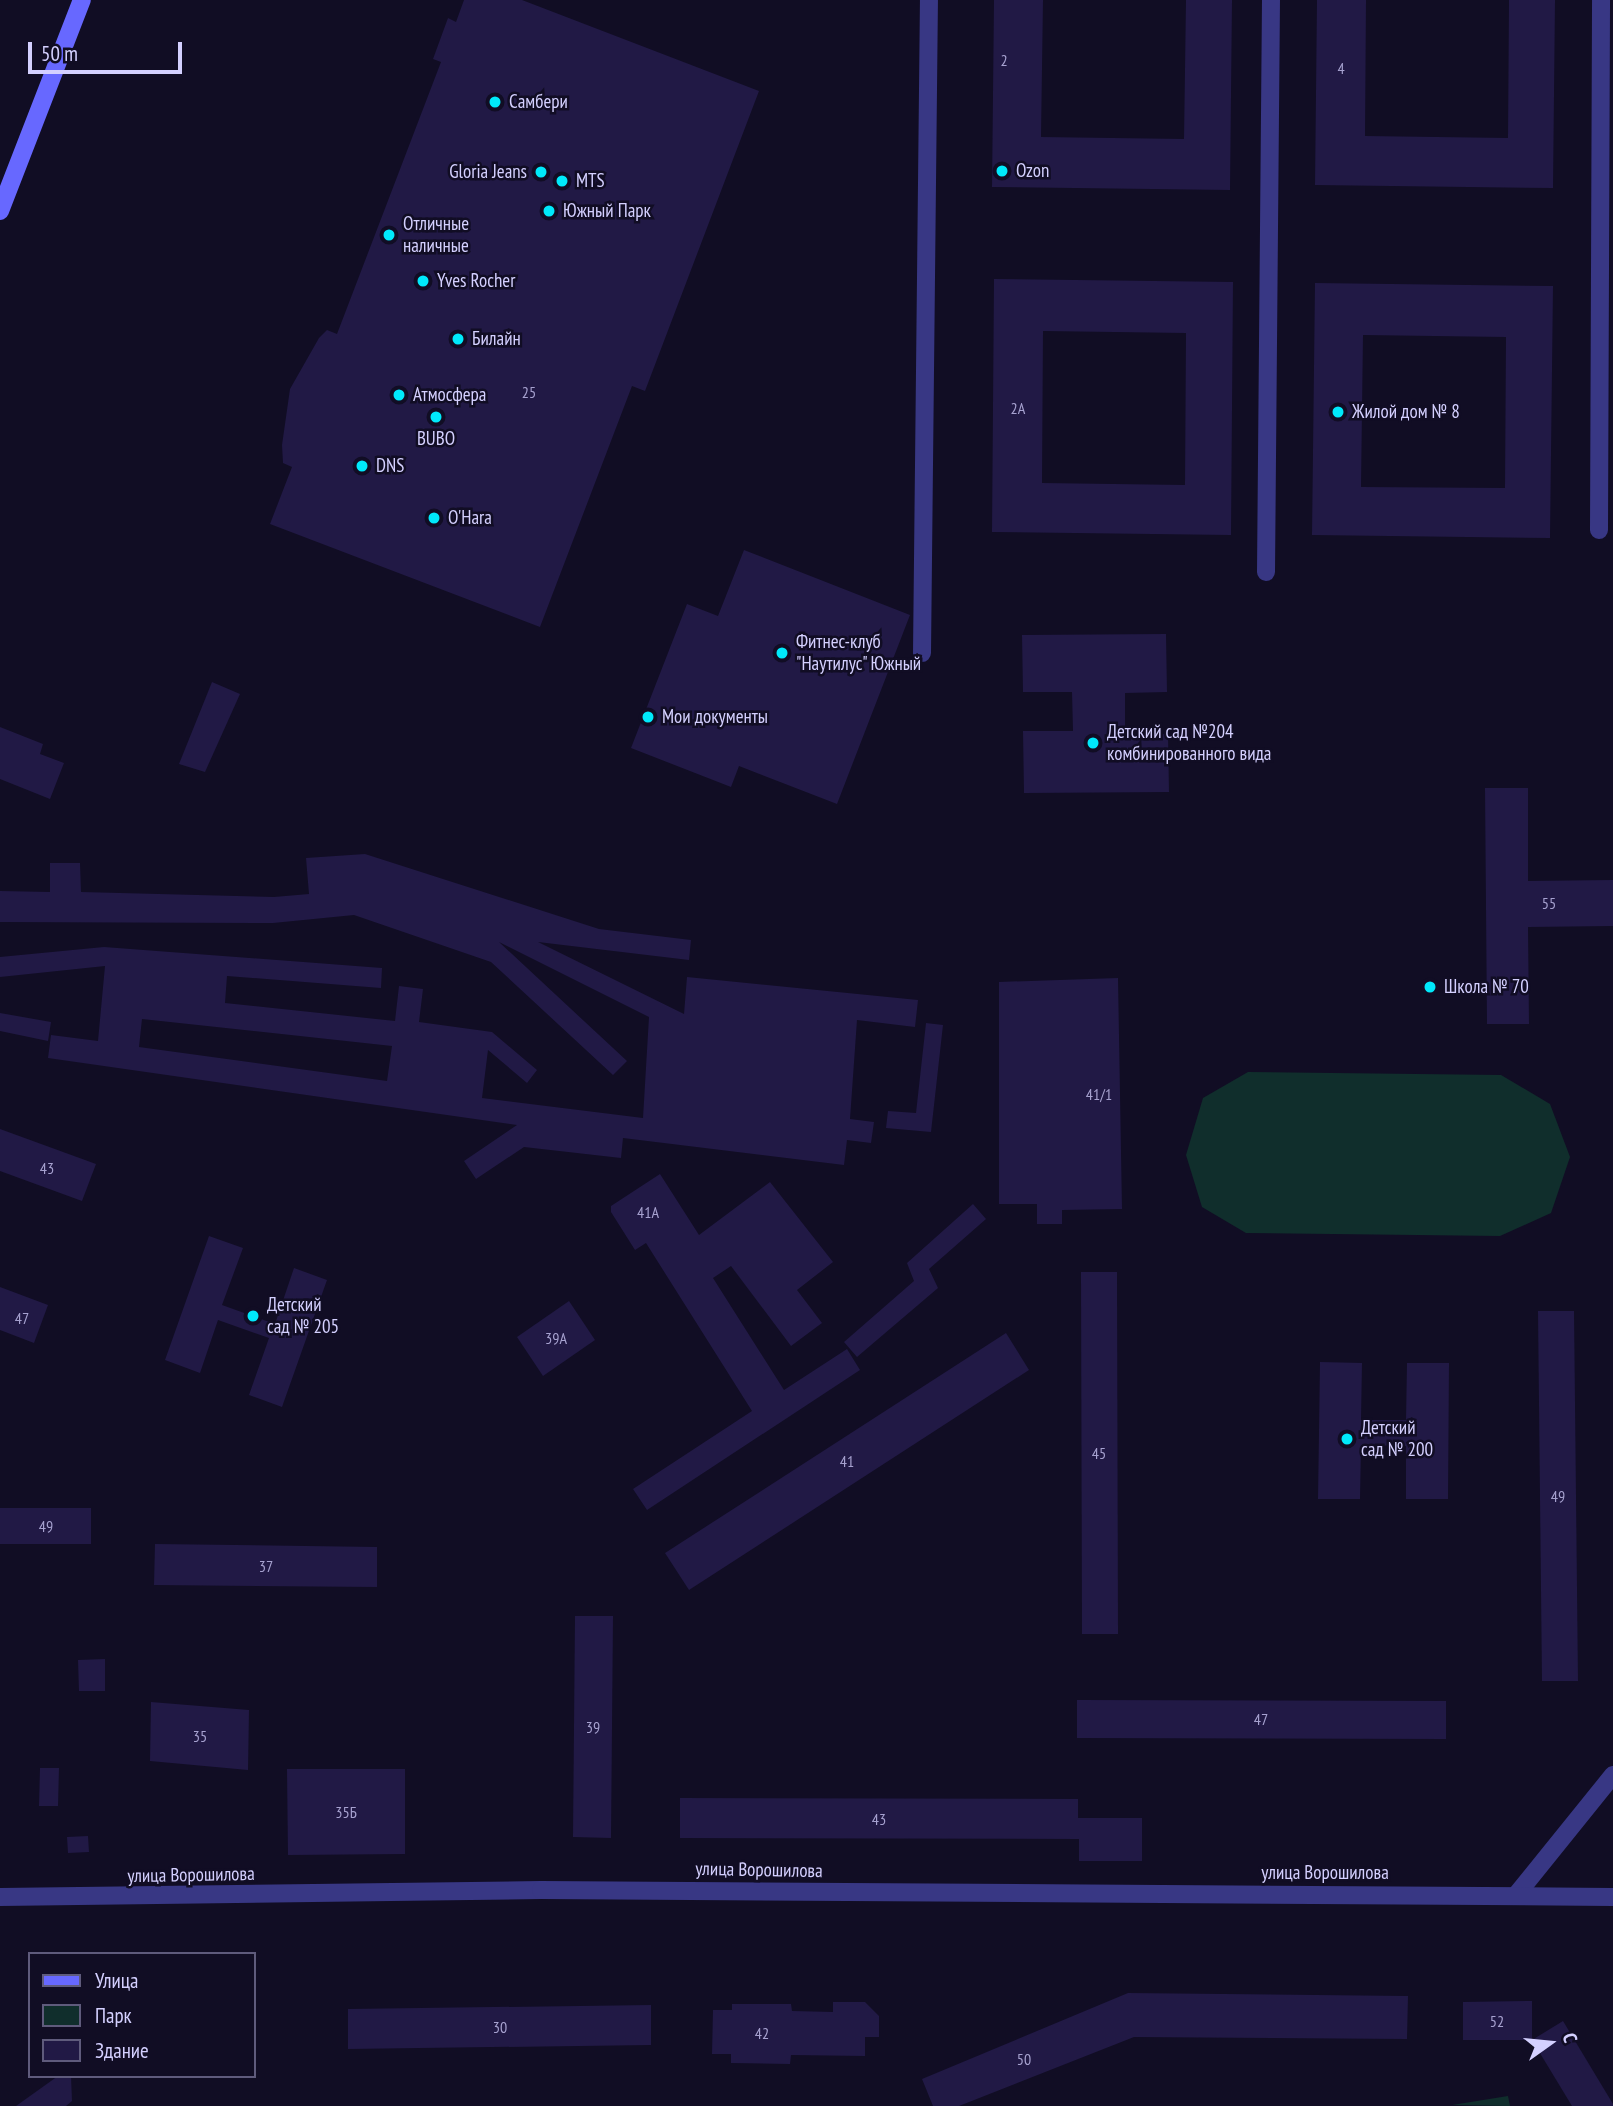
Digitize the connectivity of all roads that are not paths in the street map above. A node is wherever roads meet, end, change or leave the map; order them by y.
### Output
1 (82, 0) edge
2 (929, 0) edge
3 (1271, 0) edge
4 (1601, 0) edge
5 (0, 211) edge
6 (1599, 530) dead end
7 (1266, 572) dead end
8 (922, 653) dead end
9 (1613, 1775) edge
10 (1517, 1894) junction
11 (0, 1897) edge
12 (1613, 1897) edge

1 - 5 main road
2 - 8 street
3 - 7 street
4 - 6 street
9 - 10 street
10 - 11 street, улица Ворошилова
10 - 12 street, улица Ворошилова

